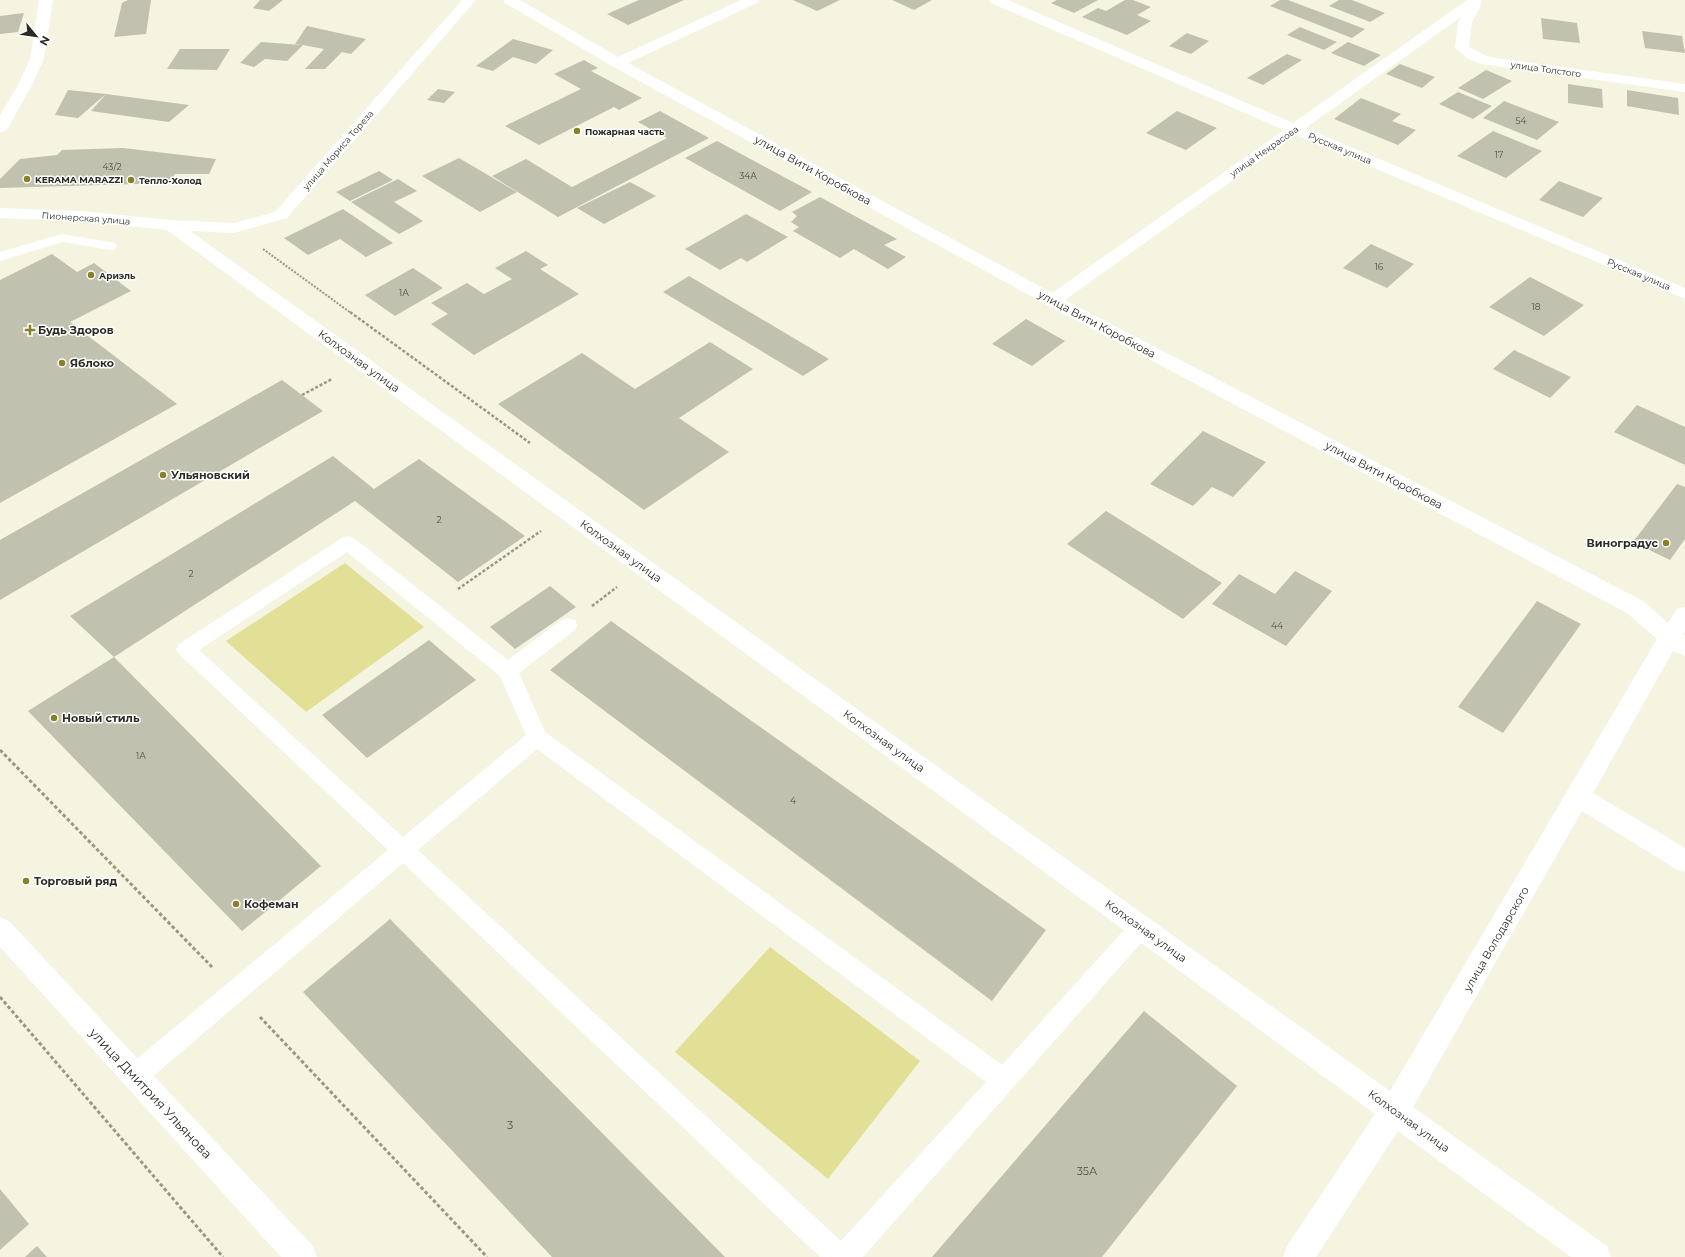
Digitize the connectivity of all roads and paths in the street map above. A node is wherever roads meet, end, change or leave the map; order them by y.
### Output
1 (46, 0) edge
2 (468, 0) edge
3 (510, 0) edge
4 (752, 0) edge
5 (996, 0) edge
6 (1473, 1) edge
7 (617, 63) junction
8 (1685, 88) edge
9 (0, 128) edge
10 (1295, 129) junction
11 (0, 213) edge
12 (171, 225) junction
13 (110, 246) dead end
14 (0, 257) edge
15 (1685, 294) edge
16 (1053, 301) junction
17 (337, 376) dead end
18 (302, 395) dead end
19 (568, 512) junction
20 (618, 586) dead end
21 (429, 609) junction
22 (1685, 615) edge
23 (568, 625) joint
24 (1678, 642) edge
25 (508, 672) junction
26 (537, 737) junction
27 (0, 750) edge
28 (1578, 796) junction
29 (403, 850) junction
30 (1685, 861) edge
31 (1141, 927) junction
32 (0, 929) edge
33 (235, 991) junction
34 (0, 997) edge
35 (136, 1076) junction
36 (1004, 1081) junction
37 (1396, 1111) junction
38 (295, 1254) edge
39 (223, 1257) edge
40 (487, 1257) edge
41 (839, 1257) edge
42 (845, 1257) edge
43 (1298, 1257) edge
44 (1596, 1257) edge

1 - 9 street
2 - 12 street, улица Мориса Тореза
3 - 7 street, улица Вити Коробкова
4 - 7 street
5 - 10 street, Русская улица
6 - 8 street, улица Толстого
6 - 10 street, улица Некрасова
7 - 16 street, улица Вити Коробкова
10 - 15 street, Русская улица
10 - 16 street, улица Некрасова
11 - 12 street, Пионерская улица
12 - 19 street, Колхозная улица
13 - 14 lane
16 - 24 street, улица Вити Коробкова
17 - 18 path
19 - 21 path
19 - 31 street, Колхозная улица
20 - 23 path
21 - 25 lane
21 - 29 lane
22 - 24 street, улица Володарского
23 - 25 lane
24 - 28 street, улица Володарского
25 - 26 lane
26 - 29 lane
26 - 36 lane
27 - 33 path
28 - 30 street
28 - 37 street, улица Володарского
29 - 33 lane
29 - 41 lane
31 - 36 lane
31 - 37 street, Колхозная улица
32 - 35 street, улица Дмитрия Ульянова
33 - 35 lane
33 - 40 path
34 - 39 path
35 - 38 street, улица Дмитрия Ульянова
36 - 42 lane
37 - 43 street, улица Володарского
37 - 44 street, Колхозная улица

